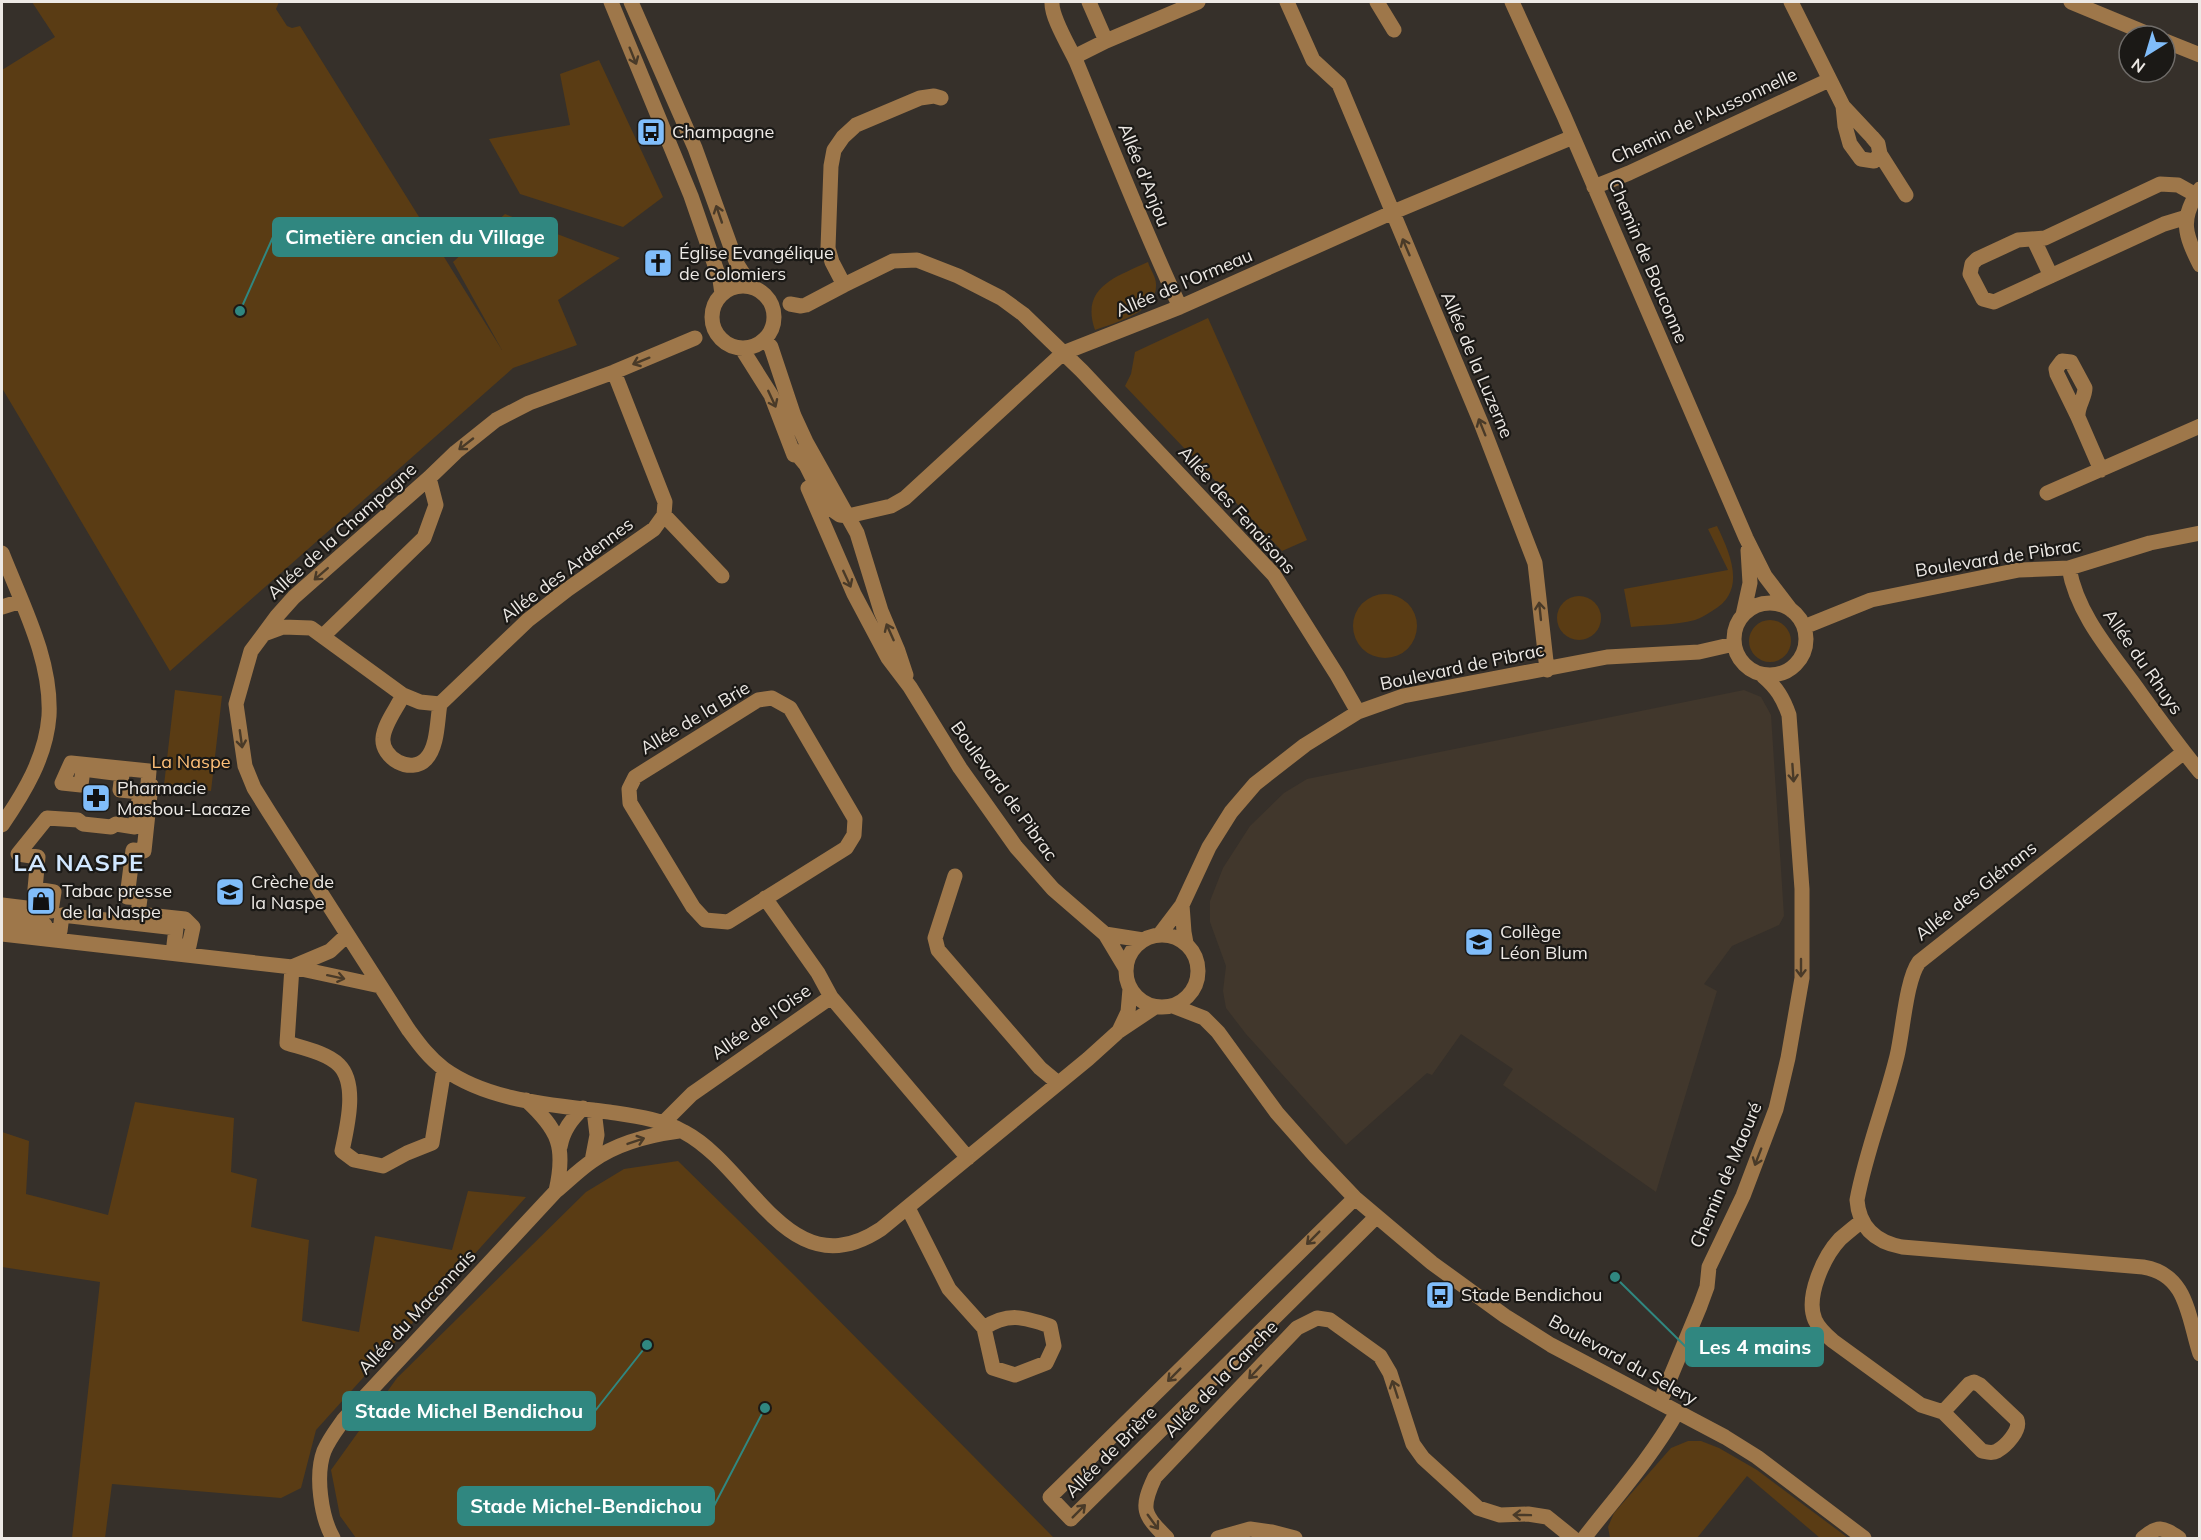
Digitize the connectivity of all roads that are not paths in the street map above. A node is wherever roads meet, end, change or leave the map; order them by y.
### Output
1 (611, 2) edge
2 (631, 2) edge
3 (1052, 2) edge
4 (1089, 2) edge
5 (1198, 2) edge
6 (1287, 2) edge
7 (1377, 2) edge
8 (1512, 2) edge
9 (1791, 2) edge
10 (2071, 2) edge
11 (2124, 24) edge
12 (1394, 30) dead end
13 (1106, 41) junction
14 (2177, 46) edge
15 (2199, 56) edge
16 (1074, 57) junction
17 (1829, 80) junction
18 (941, 98) dead end
19 (1843, 106) junction
20 (1573, 137) junction
21 (1880, 154) junction
22 (1594, 187) junction
23 (2198, 192) edge
24 (1906, 195) dead end
25 (1391, 213) junction
26 (2187, 217) junction
27 (2034, 240) junction
28 (2199, 265) edge
29 (2051, 276) junction
30 (844, 285) junction
31 (751, 286) junction
32 (722, 294) junction
33 (790, 304) dead end
34 (1180, 307) junction
35 (712, 313) junction
36 (695, 338) junction
37 (765, 340) junction
38 (724, 342) junction
39 (742, 349) junction
40 (1063, 353) junction
41 (614, 372) junction
42 (2078, 417) dead end
43 (2199, 426) edge
44 (791, 447) junction
45 (2101, 470) junction
46 (429, 478) junction
47 (2047, 493) dead end
48 (664, 515) junction
49 (848, 516) junction
50 (2199, 533) edge
51 (1746, 538) junction
52 (2, 553) edge
53 (2069, 568) junction
54 (722, 576) dead end
55 (21, 601) junction
56 (2, 607) edge
57 (1791, 610) junction
58 (1743, 615) junction
59 (1804, 627) junction
60 (262, 635) junction
61 (323, 636) junction
62 (1734, 644) junction
63 (1547, 670) junction
64 (1764, 676) junction
65 (910, 687) junction
66 (403, 695) junction
67 (440, 704) junction
68 (1358, 712) junction
69 (2184, 752) junction
70 (2199, 772) edge
71 (2, 825) edge
72 (955, 876) dead end
73 (765, 898) junction
74 (2, 905) edge
75 (1182, 905) junction
76 (2, 920) edge
77 (2, 934) edge
78 (1105, 934) junction
79 (1160, 934) junction
80 (347, 935) junction
81 (1143, 940) junction
82 (1186, 943) junction
83 (292, 967) junction
84 (1125, 969) junction
85 (1197, 981) junction
86 (380, 986) junction
87 (1130, 989) junction
88 (831, 997) junction
89 (1173, 1006) junction
90 (1155, 1007) junction
91 (1204, 1018) junction
92 (1119, 1031) junction
93 (444, 1069) junction
94 (1058, 1083) junction
95 (526, 1100) junction
96 (589, 1109) junction
97 (663, 1122) junction
98 (682, 1131) junction
99 (560, 1147) junction
100 (968, 1158) junction
101 (592, 1161) junction
102 (556, 1191) junction
103 (1355, 1198) junction
104 (908, 1208) junction
105 (1376, 1217) junction
106 (1862, 1221) junction
107 (984, 1328) junction
108 (2199, 1354) edge
109 (1660, 1402) junction
110 (1677, 1412) junction
111 (1943, 1412) junction
112 (333, 1539) edge
113 (1167, 1539) edge
114 (1218, 1539) edge
115 (1295, 1539) edge
116 (1573, 1539) edge
117 (1584, 1539) edge
118 (1864, 1539) edge
119 (2143, 1539) edge
120 (2179, 1539) edge

1 -> 32 street
31 -> 2 street
3 - 16 street, Allée d'Anjou
4 - 13 street
5 - 13 street
6 - 25 street, Allée de la Luzerne
7 - 12 street
8 - 20 street, Chemin de Bouconne
9 - 17 street
10 - 11 street
13 - 16 street
14 - 15 street
16 - 34 street, Allée d'Anjou
17 - 19 street
17 - 22 street, Chemin de l'Aussonnelle
18 - 30 street
19 - 21 street
19 - 21 street
20 - 22 street, Chemin de Bouconne
20 - 25 street, Allée de l'Ormeau
21 - 24 street
22 - 51 street, Chemin de Bouconne
23 - 26 street
23 - 27 street
25 - 34 street, Allée de l'Ormeau
63 -> 25 street, Allée de la Luzerne
26 - 28 street
26 - 29 street
27 - 29 street
27 - 29 street
30 - 33 street, Allée des Fenaisons
30 - 40 street, Allée des Fenaisons
31 - 32 street
31 - 37 street
32 - 35 street
34 - 40 street, Allée de l'Ormeau
35 - 36 street
35 - 38 street
36 - 38 street
36 -> 41 street, Allée de la Champagne
37 - 39 street
37 - 49 street, Boulevard de Pibrac
38 - 39 street
39 -> 44 street, Boulevard de Pibrac
40 - 49 street, Allée de l'Ormeau
40 - 68 street, Allée des Fenaisons
41 -> 46 street, Allée de la Champagne
41 - 48 street
42 - 45 street
43 - 45 street
44 - 49 street, Boulevard de Pibrac
44 -> 65 street, Boulevard de Pibrac
45 - 47 street
46 -> 60 street, Allée de la Champagne
46 - 61 street
48 - 54 street
48 - 67 street, Allée des Ardennes
65 -> 49 street, Boulevard de Pibrac
50 - 53 street, Boulevard de Pibrac
51 - 57 street, Chemin de Bouconne
51 - 58 street, Chemin de Bouconne
52 - 55 street
53 - 59 street, Boulevard de Pibrac
53 - 69 street, Allée du Rhuys
55 - 56 street
55 - 71 street
57 - 58 street
57 - 59 street
58 - 62 street
59 - 64 street
60 - 61 street
60 -> 80 street, Allée de la Champagne
61 - 66 street
62 - 63 street, Boulevard de Pibrac
62 - 64 street
63 - 68 street, Boulevard de Pibrac
64 -> 109 street, Chemin de Maouré
65 - 78 street, Boulevard de Pibrac
66 - 67 street
66 - 67 street
68 - 75 street, Boulevard de Pibrac
69 - 70 street, Allée du Rhuys
69 - 106 street, Allée des Glénans
72 - 94 street
73 - 73 street, Allée de la Brie
73 - 88 street
74 - 76 street
75 - 79 street, Boulevard de Pibrac
75 - 82 street, Boulevard de Pibrac
77 - 83 street
78 - 81 street
78 - 84 street, Boulevard de Pibrac
79 - 81 street
79 - 82 street
80 - 83 street
80 - 86 street, Allée de la Champagne
81 - 84 street
82 - 85 street
83 -> 86 street
83 - 93 street
84 - 87 street
85 - 89 street
85 - 91 street
86 - 93 street, Allée de la Champagne
87 - 90 street
87 - 92 street, Allée de la Champagne
88 - 97 street, Allée de l'Oise
88 - 100 street, Allée de l'Oise
89 - 90 street
89 - 91 street, Boulevard du Selery
90 - 92 street, Allée de la Champagne
91 - 103 street, Boulevard du Selery
92 - 94 street, Allée de la Champagne
93 - 95 street, Allée de la Champagne
94 - 100 street, Allée de la Champagne
95 - 96 street, Allée de la Champagne
95 - 99 street
96 - 97 street, Allée de la Champagne
96 - 99 street
96 - 101 street
97 - 98 street, Allée de la Champagne
101 -> 98 street, Allée du Maconnais
98 - 104 street, Allée de la Champagne
99 - 102 street
100 - 104 street, Allée de la Champagne
101 - 102 street, Allée du Maconnais
102 - 112 street, Allée du Maconnais
103 - 105 street, Boulevard du Selery
103 -> 105 street, Allée de Brière
104 - 107 street
105 - 109 street, Boulevard du Selery
106 - 108 street
106 - 111 street
107 - 107 street
109 - 110 street, Boulevard du Selery
110 - 117 street
110 - 118 street, Boulevard du Selery
111 - 111 street
116 -> 113 street, Allée de la Canche
114 - 115 street
119 - 120 street

